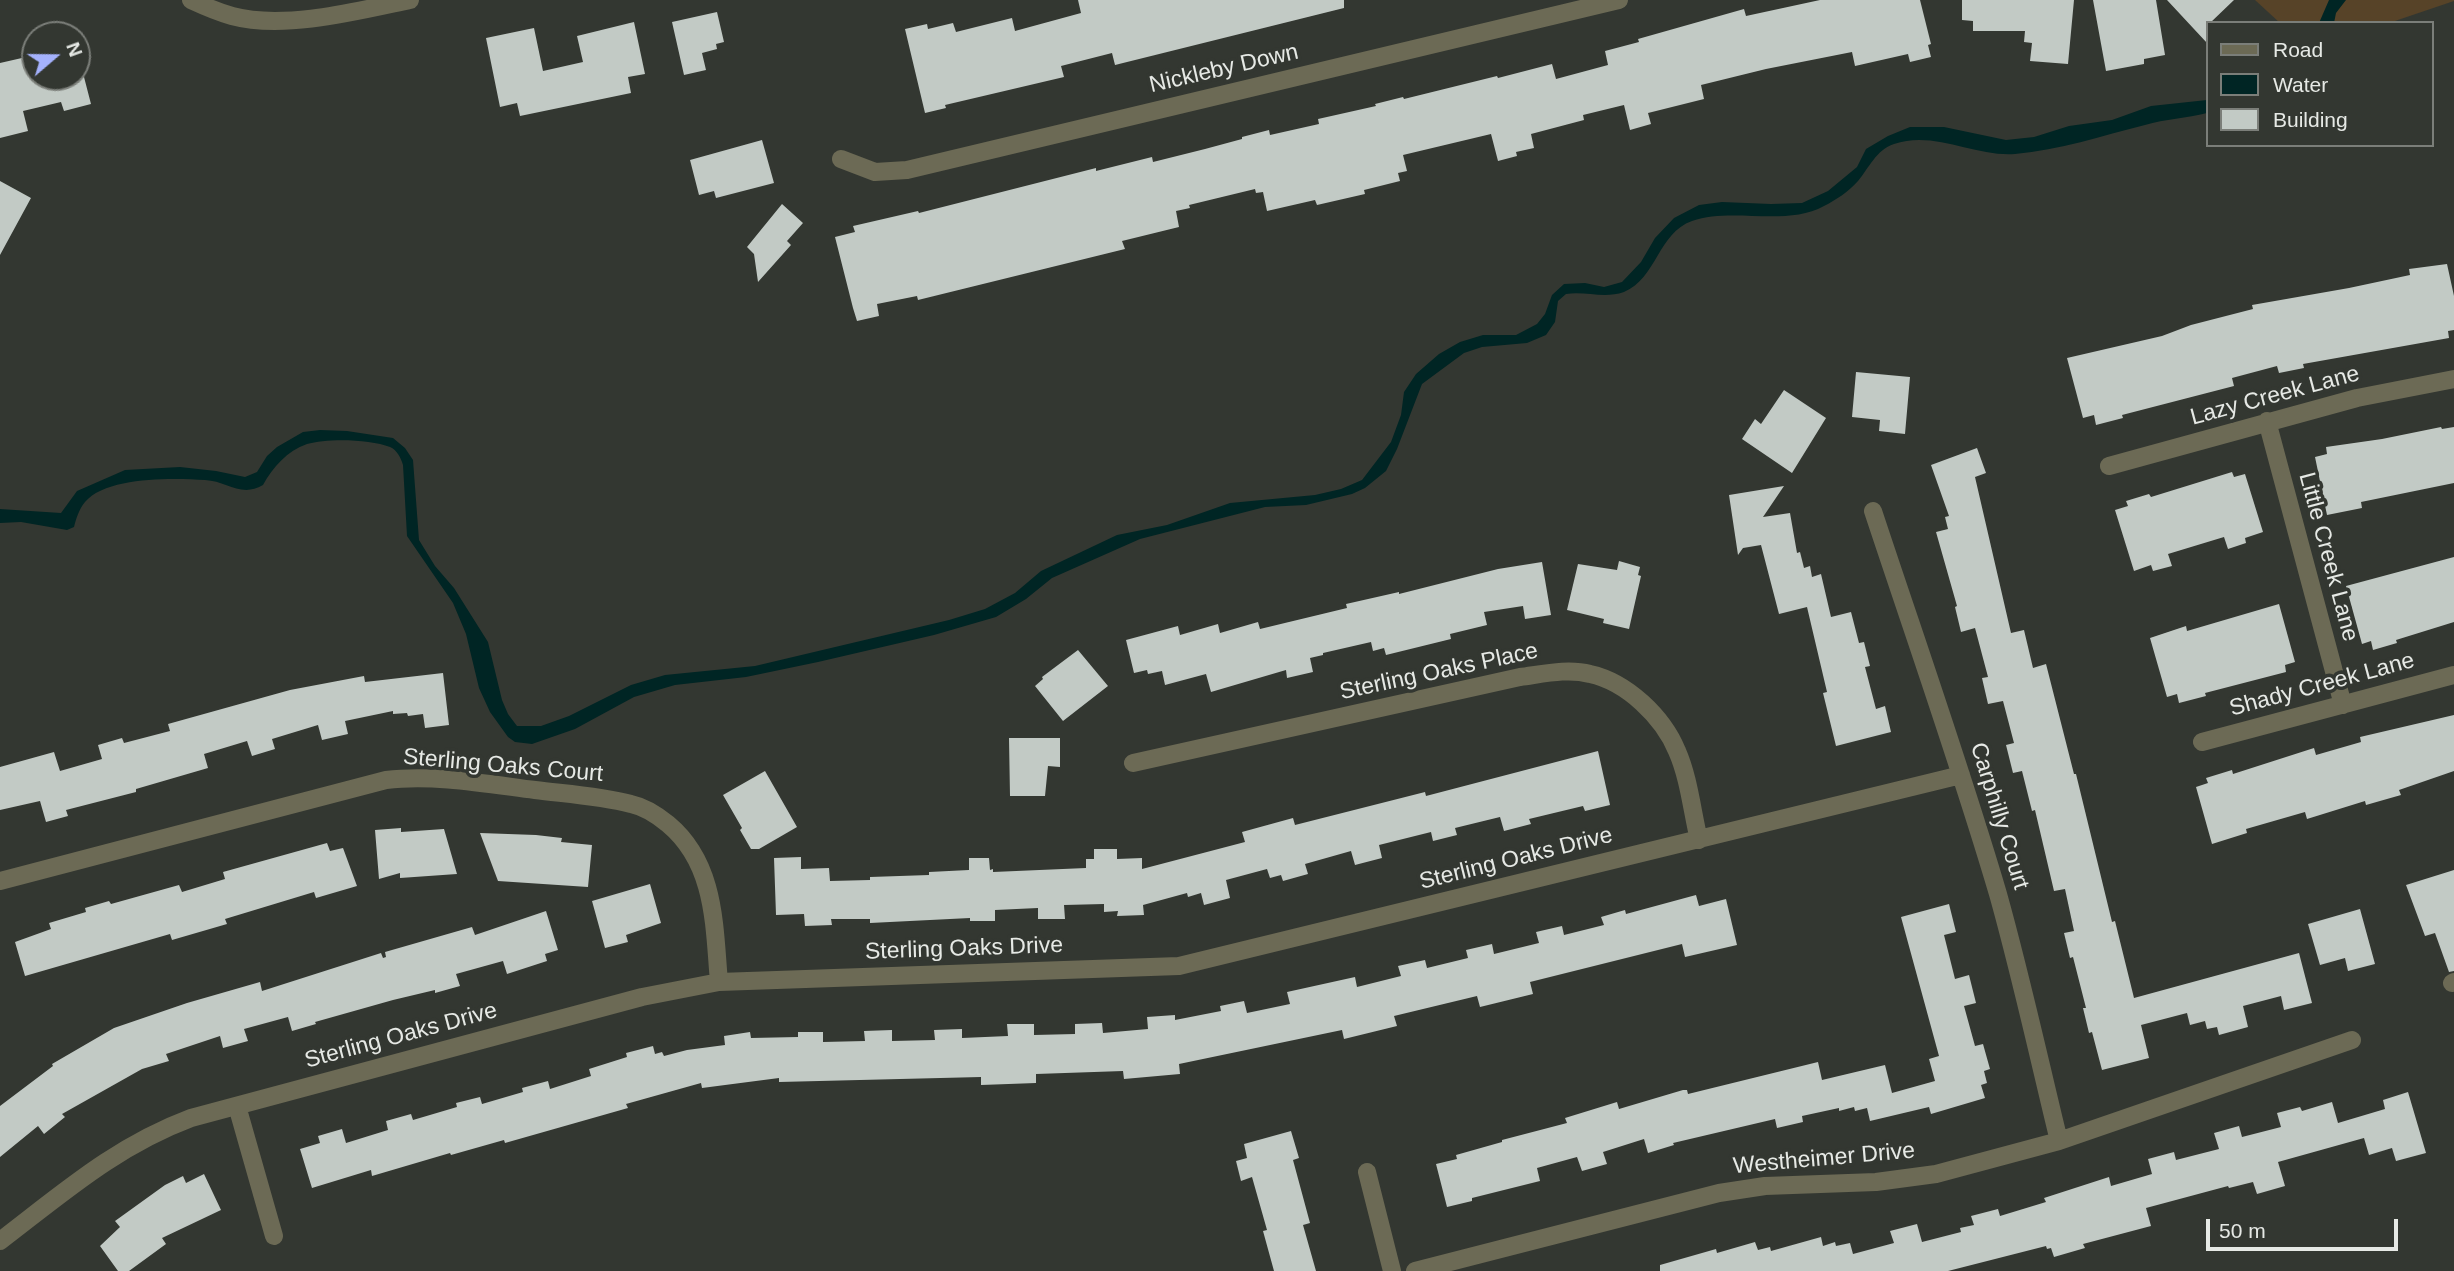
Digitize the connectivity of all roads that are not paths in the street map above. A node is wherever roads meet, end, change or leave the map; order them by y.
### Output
1 (191, 0) edge
2 (410, 0) edge
3 (1619, 0) edge
4 (841, 159) dead end
5 (2454, 379) edge
6 (2267, 421) junction
7 (2109, 466) dead end
8 (1873, 511) dead end
9 (2454, 675) edge
10 (2343, 705) junction
11 (2202, 742) dead end
12 (1133, 763) dead end
13 (1961, 775) junction
14 (1699, 840) junction
15 (0, 881) edge
16 (719, 982) junction
17 (2352, 1040) dead end
18 (237, 1106) junction
19 (2059, 1141) junction
20 (1367, 1172) dead end
21 (274, 1236) dead end
22 (0, 1241) edge
23 (1392, 1271) edge
24 (1415, 1271) edge

1 - 2 street
3 - 4 street, Nickleby Down
5 - 6 street, Lazy Creek Lane
6 - 7 street, Lazy Creek Lane
6 - 10 street, Little Creek Lane
8 - 13 street, Carphilly Court
9 - 10 street, Shady Creek Lane
10 - 11 street, Shady Creek Lane
12 - 14 street, Sterling Oaks Place
13 - 14 street, Sterling Oaks Drive
13 - 19 street, Carphilly Court
14 - 16 street, Sterling Oaks Drive
15 - 16 street, Sterling Oaks Court
16 - 18 street, Sterling Oaks Drive
17 - 19 street, Westheimer Drive
18 - 21 street
18 - 22 street, Sterling Oaks Drive
19 - 24 street, Westheimer Drive
20 - 23 street

